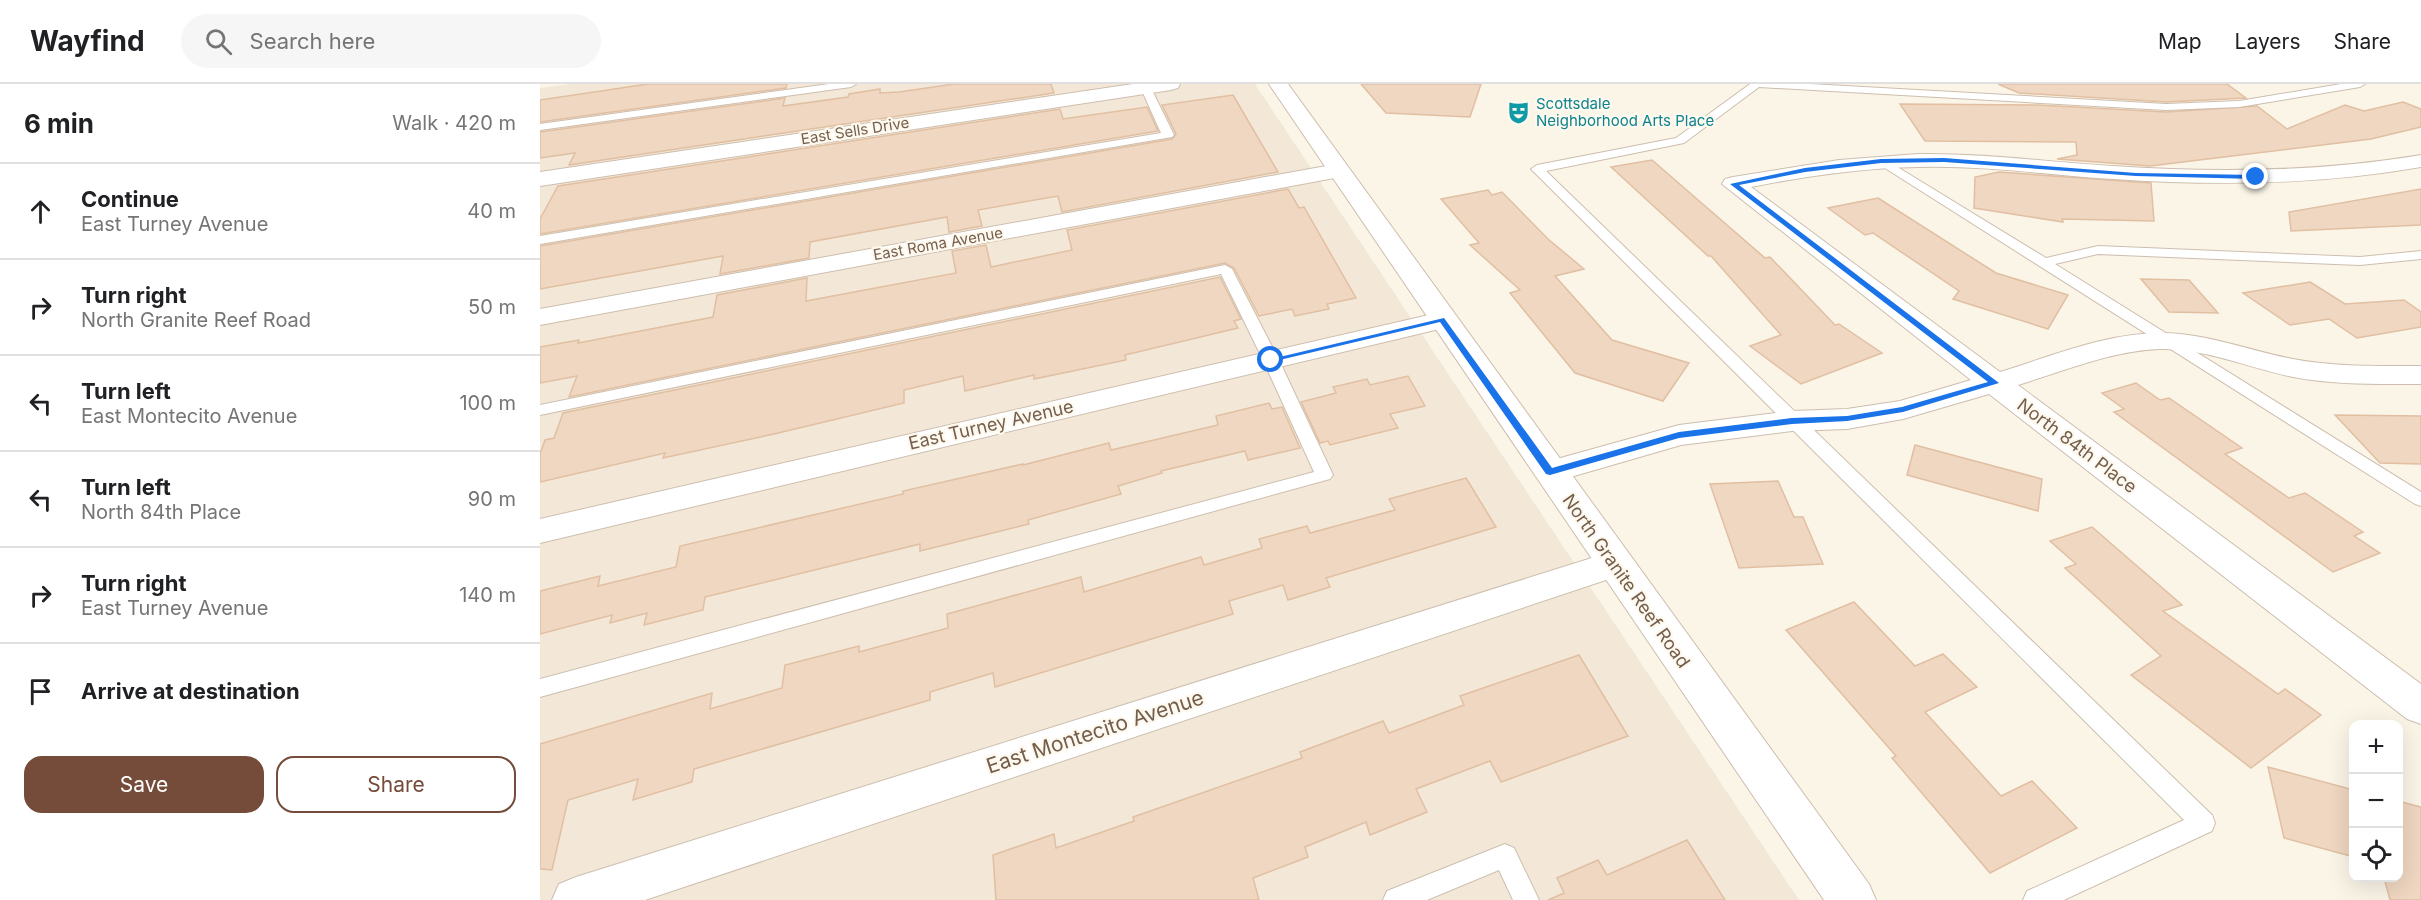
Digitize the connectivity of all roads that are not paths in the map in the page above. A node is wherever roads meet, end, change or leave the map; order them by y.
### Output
1 (851, 84) edge
2 (1171, 84) edge
3 (1278, 84) edge
4 (1756, 84) edge
5 (2360, 84) edge
6 (1145, 86) edge
7 (540, 127) edge
8 (1881, 161) junction
9 (2421, 161) edge
10 (1337, 171) junction
11 (540, 179) edge
12 (540, 240) edge
13 (2421, 255) edge
14 (2043, 262) junction
15 (540, 317) edge
16 (1442, 320) junction
17 (2165, 341) junction
18 (1271, 360) junction
19 (2421, 375) edge
20 (1995, 383) junction
21 (540, 410) edge
22 (1792, 421) junction
23 (1550, 472) junction
24 (2421, 500) edge
25 (540, 531) edge
26 (1614, 564) junction
27 (540, 688) edge
28 (2421, 707) edge
29 (576, 900) edge
30 (1396, 900) edge
31 (1526, 900) edge
32 (1852, 900) edge
33 (2036, 900) edge

1 - 7 lane
2 - 6 street, East Sells Drive
3 - 10 street, North Granite Reef Road
4 - 5 lane
4 - 22 lane
6 - 11 street, East Sells Drive
6 - 12 lane
8 - 9 street
8 - 14 lane
8 - 20 street, North 84th Place
10 - 15 street, East Roma Avenue
10 - 16 street, North Granite Reef Road
13 - 14 lane
14 - 17 lane
16 - 18 street, East Turney Avenue
16 - 23 street, North Granite Reef Road
17 - 19 street
17 - 20 street
17 - 24 lane
18 - 21 lane
18 - 25 street, East Turney Avenue
18 - 27 lane
20 - 22 street
20 - 28 street, North 84th Place
22 - 23 street
22 - 33 lane
23 - 26 street, North Granite Reef Road
26 - 29 street, East Montecito Avenue
26 - 32 street, North Granite Reef Road
30 - 31 lane

